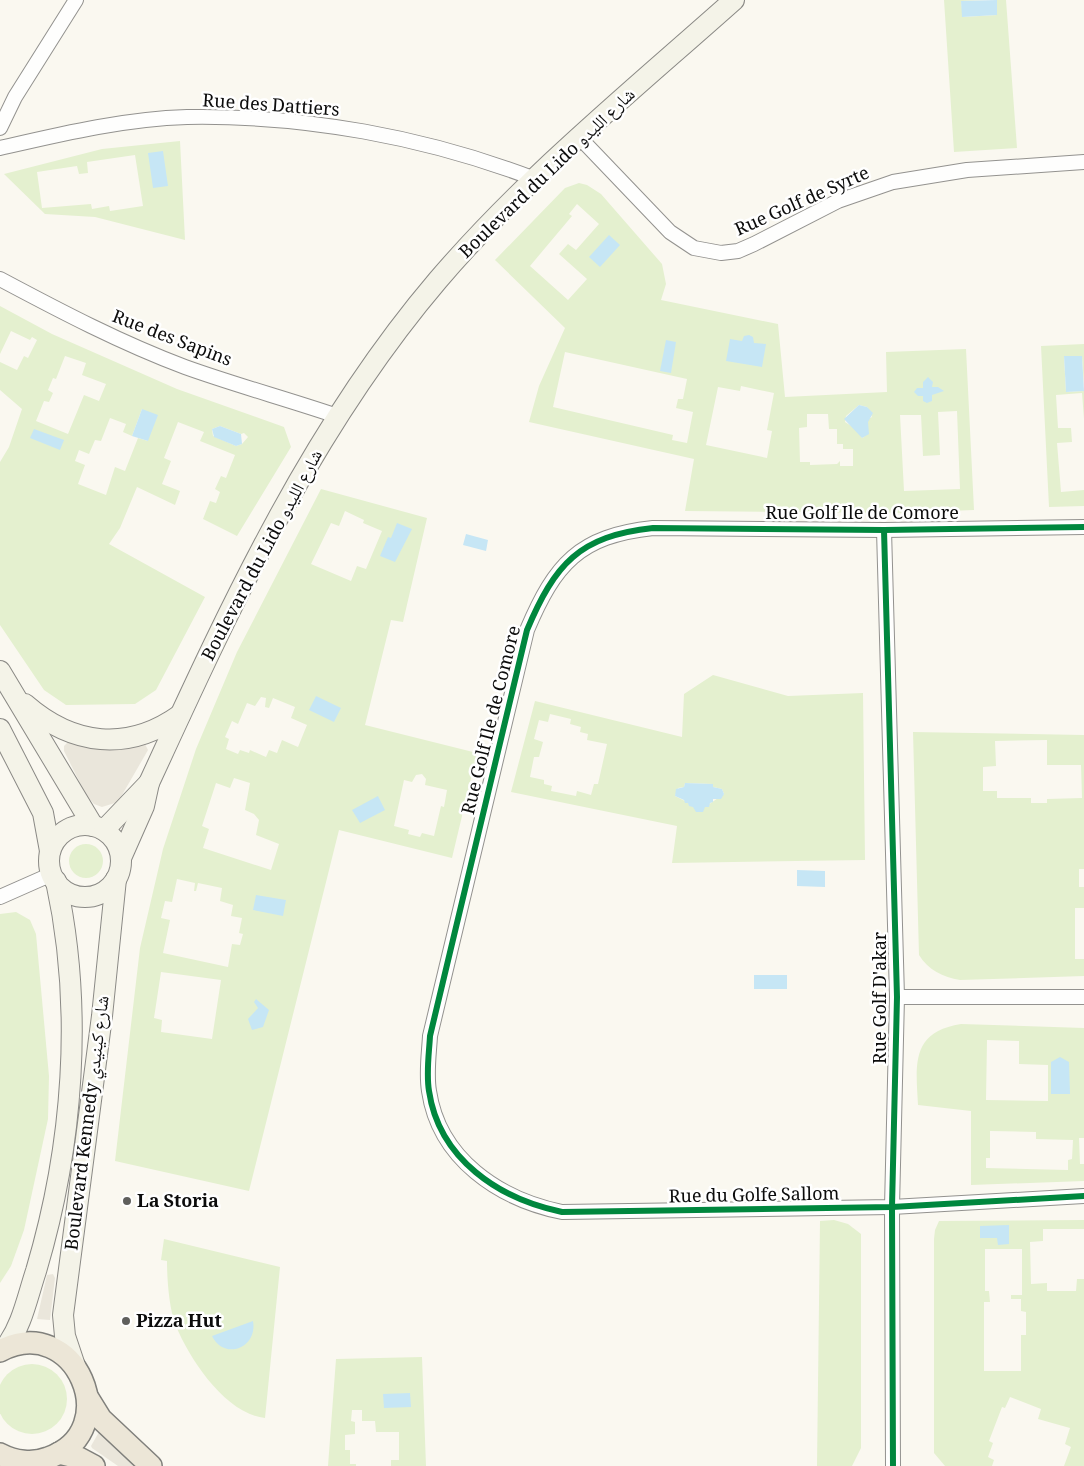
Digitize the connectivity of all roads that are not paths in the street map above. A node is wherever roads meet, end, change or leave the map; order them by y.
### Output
1 (76, 0) edge
2 (734, 0) edge
3 (0, 128) edge
4 (580, 138) junction
5 (0, 148) edge
6 (1084, 162) edge
7 (535, 179) junction
8 (0, 278) edge
9 (337, 416) junction
10 (1084, 527) edge
11 (884, 530) junction
12 (0, 671) edge
13 (18, 698) junction
14 (180, 715) junction
15 (0, 729) edge
16 (149, 783) junction
17 (98, 828) junction
18 (50, 852) junction
19 (121, 858) junction
20 (54, 878) junction
21 (116, 879) junction
22 (0, 897) edge
23 (897, 997) junction
24 (1084, 997) edge
25 (448, 1142) joint
26 (1084, 1196) edge
27 (892, 1207) junction
28 (2, 1349) edge
29 (75, 1366) junction
30 (88, 1398) junction
31 (59, 1453) junction
32 (10, 1460) edge
33 (94, 1466) edge
34 (151, 1466) edge
35 (893, 1466) edge

1 - 3 street
2 - 4 main road, Boulevard du Lido شارع الليدو
4 - 6 street, Rue Golf de Syrte
4 - 7 main road, Boulevard du Lido شارع الليدو
5 - 7 street, Rue des Dattiers
7 - 9 main road, Boulevard du Lido شارع الليدو
8 - 9 street, Rue des Sapins
9 - 14 main road, Boulevard du Lido شارع الليدو
10 - 11 street, Rue Golf Ile de Comore
11 - 23 street, Rue Golf D'akar
11 - 25 street, Rue Golf Ile de Comore
12 - 13 main road
13 - 14 main road
13 - 17 main road
14 - 16 main road, Boulevard du Lido شارع الليدو
15 - 18 main road
16 - 17 main road, Boulevard du Lido شارع الليدو
16 - 19 main road, Boulevard du Lido شارع الليدو
17 - 18 main road
17 - 19 main road
18 - 20 main road
19 - 21 main road
20 - 21 main road
20 - 22 street
20 - 28 main road, Boulevard Kennedy شارع كينيدي
21 - 29 main road, Boulevard Kennedy شارع كينيدي
23 - 24 street
23 - 27 street, Rue Golf D'akar
25 - 27 street, Rue du Golfe Sallom
26 - 27 street, Rue du Golfe Sallom
27 - 35 street, Rue Golf D'akar
28 - 29 main road
29 - 30 main road
30 - 31 main road
30 - 34 main road
31 - 32 main road
31 - 33 main road

